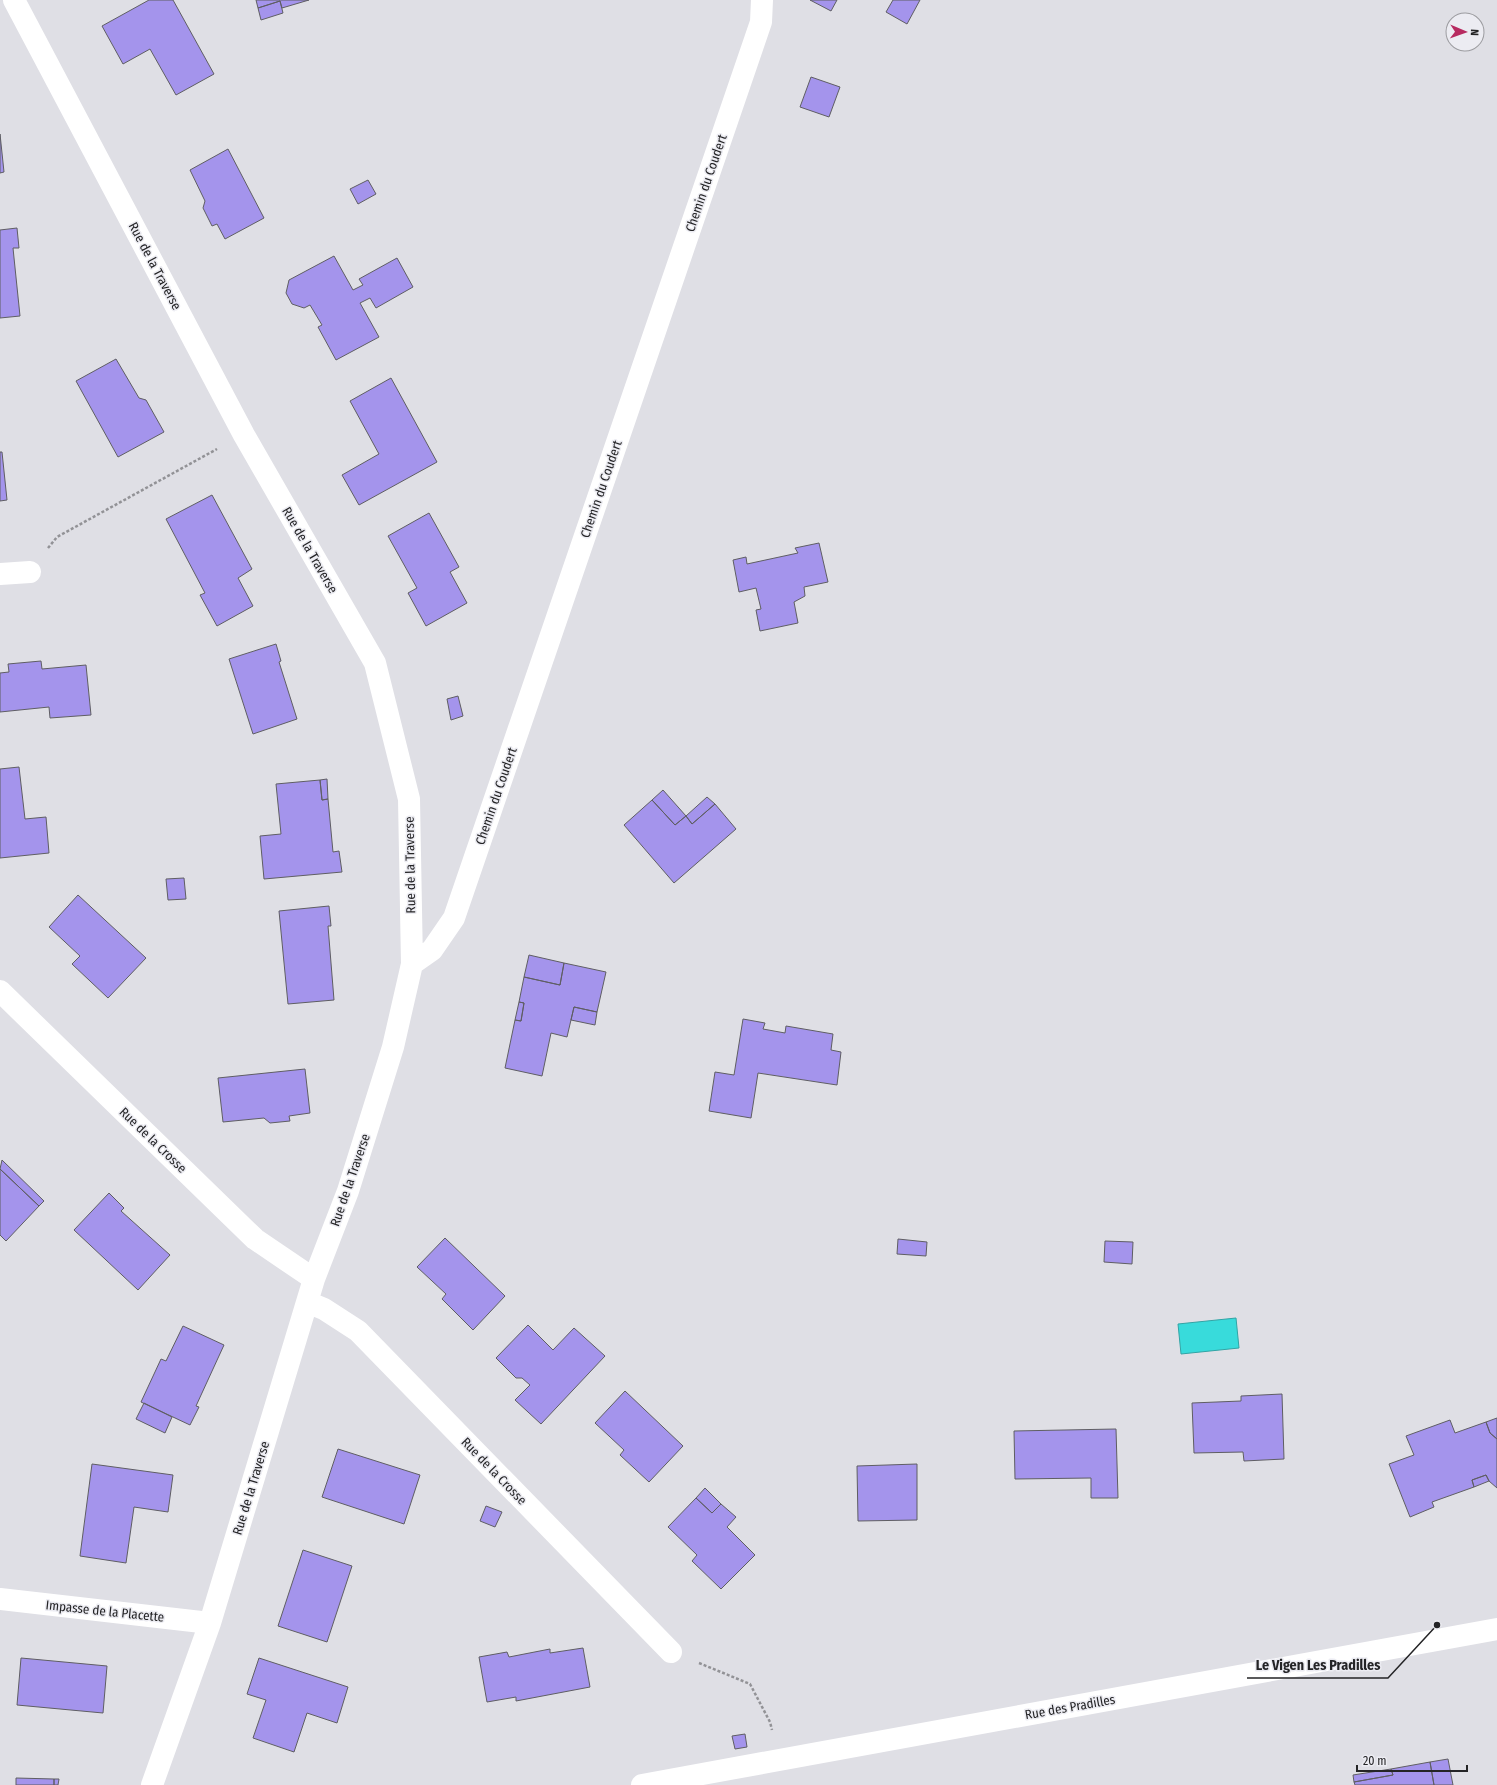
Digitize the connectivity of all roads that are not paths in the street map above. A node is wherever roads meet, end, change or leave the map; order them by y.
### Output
1 (14, 0) edge
2 (762, 0) edge
3 (30, 572) road end
4 (0, 574) edge
5 (412, 964) junction
6 (0, 991) edge
7 (314, 1279) junction
8 (307, 1302) junction
9 (0, 1599) edge
10 (210, 1623) junction
11 (1497, 1629) edge
12 (671, 1652) road end
13 (152, 1785) edge
14 (642, 1785) edge

1 - 5 street, Rue de la Traverse
2 - 5 street, Chemin du Coudert
3 - 4 street
5 - 7 street, Rue de la Traverse
6 - 7 street, Rue de la Crosse
7 - 8 street, Rue de la Traverse
8 - 10 street, Rue de la Traverse
8 - 12 street, Rue de la Crosse
9 - 10 street, Impasse de la Placette
10 - 13 street, Rue de la Traverse
11 - 14 street, Rue des Pradilles

